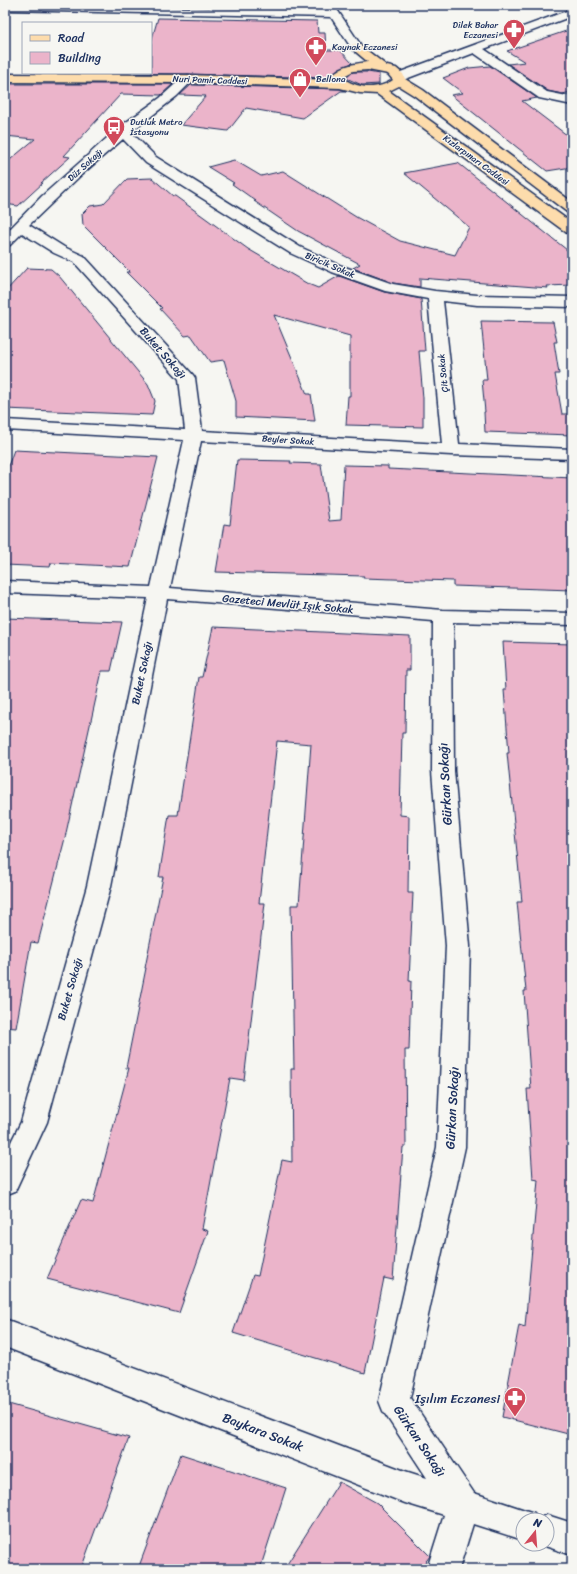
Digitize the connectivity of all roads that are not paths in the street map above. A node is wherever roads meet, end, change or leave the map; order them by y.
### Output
1 (328, 5) edge
2 (5, 7) edge
3 (549, 9) dead end
4 (335, 14) junction
5 (568, 16) edge
6 (500, 27) dead end
7 (356, 47) junction
8 (476, 49) junction
9 (397, 64) dead end
10 (383, 68) junction
11 (346, 70) junction
12 (5, 73) edge
13 (22, 73) edge
14 (152, 73) edge
15 (5, 78) edge
16 (188, 79) junction
17 (399, 79) junction
18 (343, 84) junction
19 (379, 89) junction
20 (572, 101) edge
21 (123, 132) junction
22 (572, 209) edge
23 (20, 226) junction
24 (572, 230) edge
25 (5, 242) edge
26 (435, 296) junction
27 (572, 302) edge
28 (5, 425) edge
29 (194, 434) junction
30 (451, 450) junction
31 (572, 454) edge
32 (5, 587) edge
33 (159, 593) junction
34 (443, 616) junction
35 (572, 619) edge
36 (5, 1183) edge
37 (5, 1333) edge
38 (463, 1505) junction
39 (515, 1521) edge
40 (555, 1534) edge
41 (572, 1539) edge
42 (443, 1569) edge

1 - 4 street
2 - 4 street
3 - 6 street
4 - 7 street
5 - 8 street
7 - 10 main road, Kızlarpınarı Caddesi
7 - 11 main road
8 - 17 street
8 - 20 street
9 - 10 street
10 - 11 main road, Nuri Pamir Caddesi
10 - 17 main road, Kızlarpınarı Caddesi
11 - 14 main road, Nuri Pamir Caddesi
11 - 18 main road
12 - 13 main road
15 - 16 main road, Nuri Pamir Caddesi
16 - 18 main road, Nuri Pamir Caddesi
16 - 21 street, Düz Sokağı
17 - 19 main road
17 - 22 main road, Kızlarpınarı Caddesi
18 - 19 main road, Nuri Pamir Caddesi
19 - 24 main road, Kızlarpınarı Caddesi
21 - 23 street, Düz Sokağı
21 - 26 street, Biricik Sokak
23 - 25 street, Düz Sokağı
23 - 29 street, Buket Sokağı
26 - 27 street, Biricik Sokak
26 - 30 street, Çit Sokak
28 - 29 street, Beyler Sokak
29 - 30 street, Beyler Sokak
29 - 33 street, Buket Sokağı
30 - 31 street, Beyler Sokak
32 - 33 street, Gazeteci Mevlüt Işık Sokak
33 - 34 street, Gazeteci Mevlüt Işık Sokak
33 - 36 street, Buket Sokağı
34 - 35 street, Gazeteci Mevlüt Işık Sokak
34 - 38 street, Gürkan Sokağı
37 - 38 street, Baykara Sokak
38 - 39 street, Baykara Sokak
38 - 42 street
40 - 41 street

